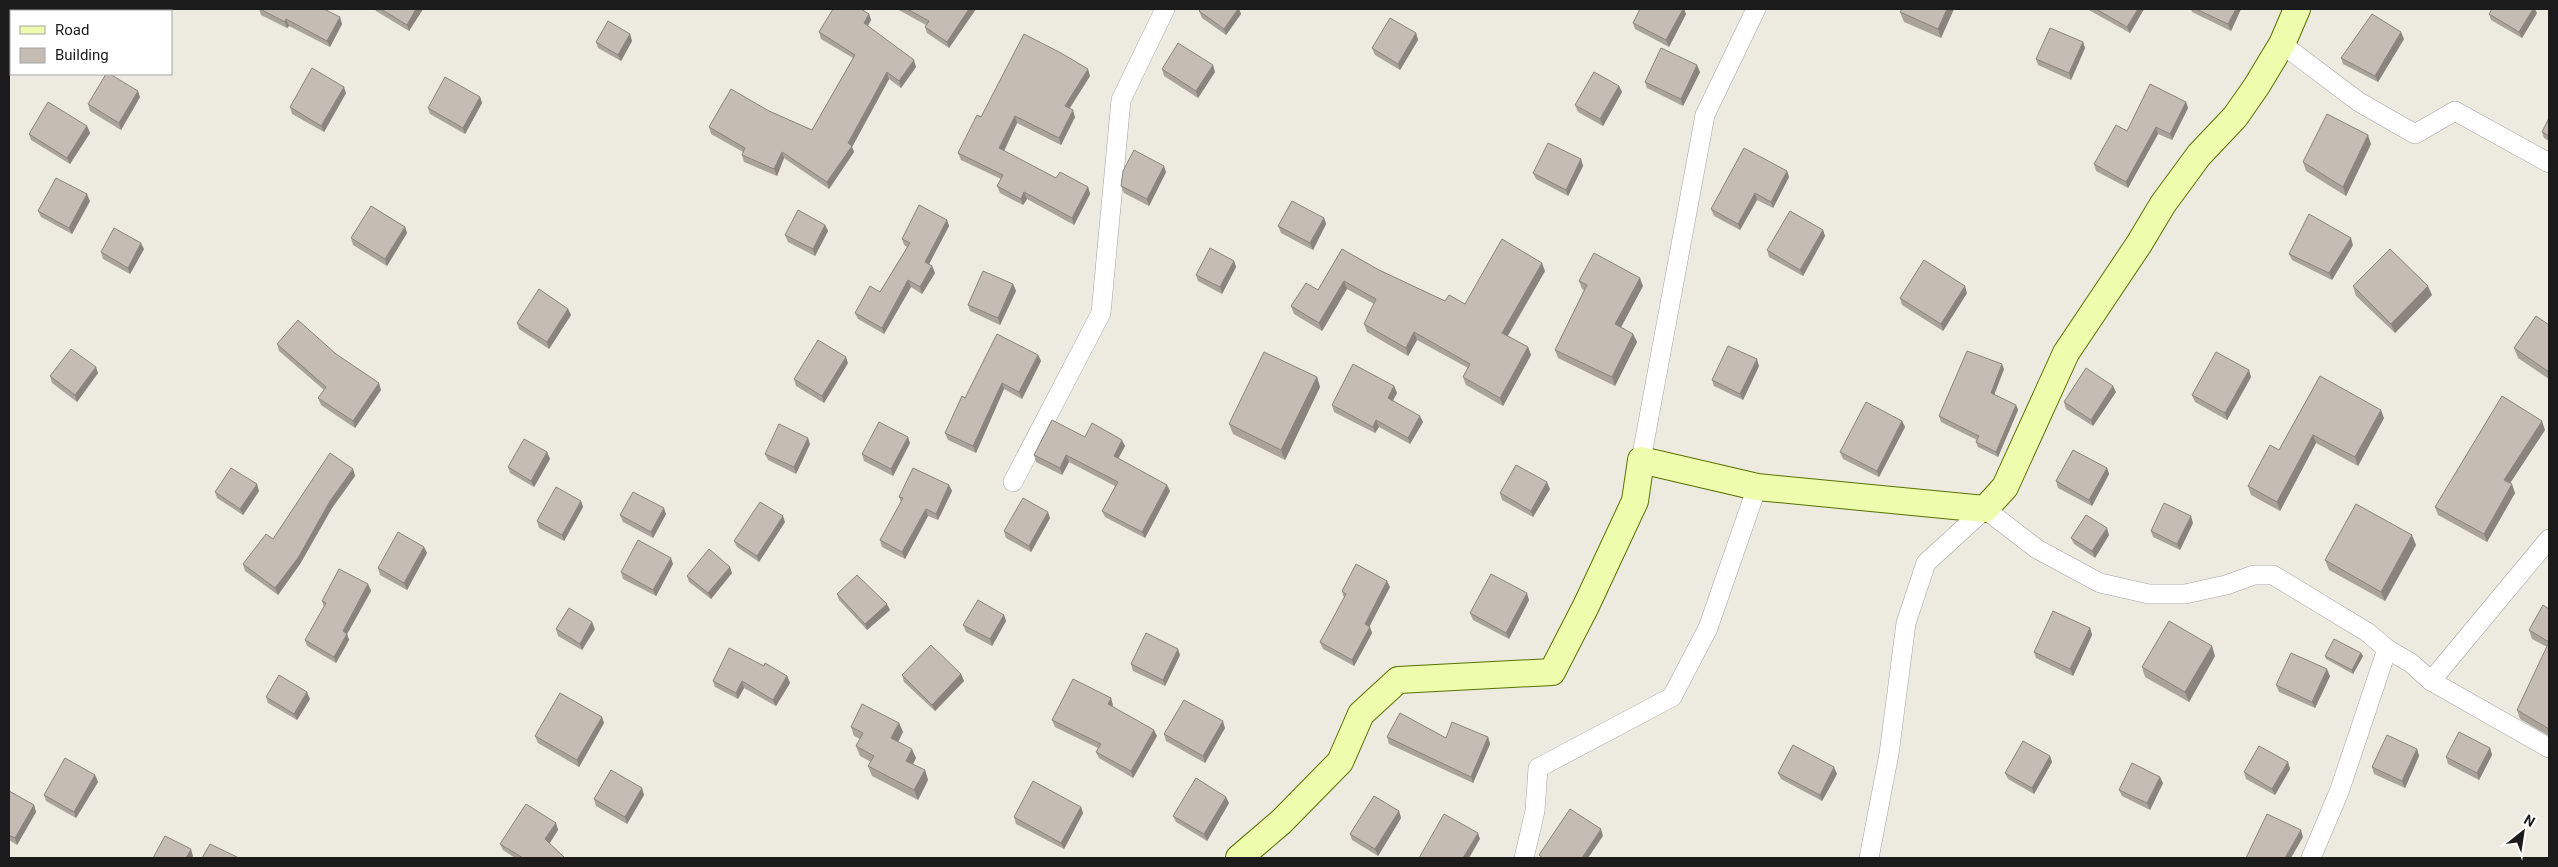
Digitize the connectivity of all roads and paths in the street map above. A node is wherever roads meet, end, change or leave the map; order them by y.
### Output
1 (1165, 9) edge
2 (1756, 9) edge
3 (2297, 9) edge
4 (2282, 44) junction
5 (2549, 162) edge
6 (1641, 460) junction
7 (1013, 482) dead end
8 (1757, 487) junction
9 (1985, 510) junction
10 (2549, 539) edge
11 (2387, 650) junction
12 (2431, 681) junction
13 (2549, 748) edge
14 (1239, 858) edge
15 (1524, 858) edge
16 (1869, 858) edge
17 (2311, 858) edge

1 - 7 street
2 - 6 street
3 - 4 main road
4 - 5 street
4 - 9 main road
6 - 8 main road
6 - 14 main road
8 - 9 main road
8 - 15 street
9 - 11 street
9 - 16 street
10 - 12 street
11 - 12 street
11 - 17 street
12 - 13 street

